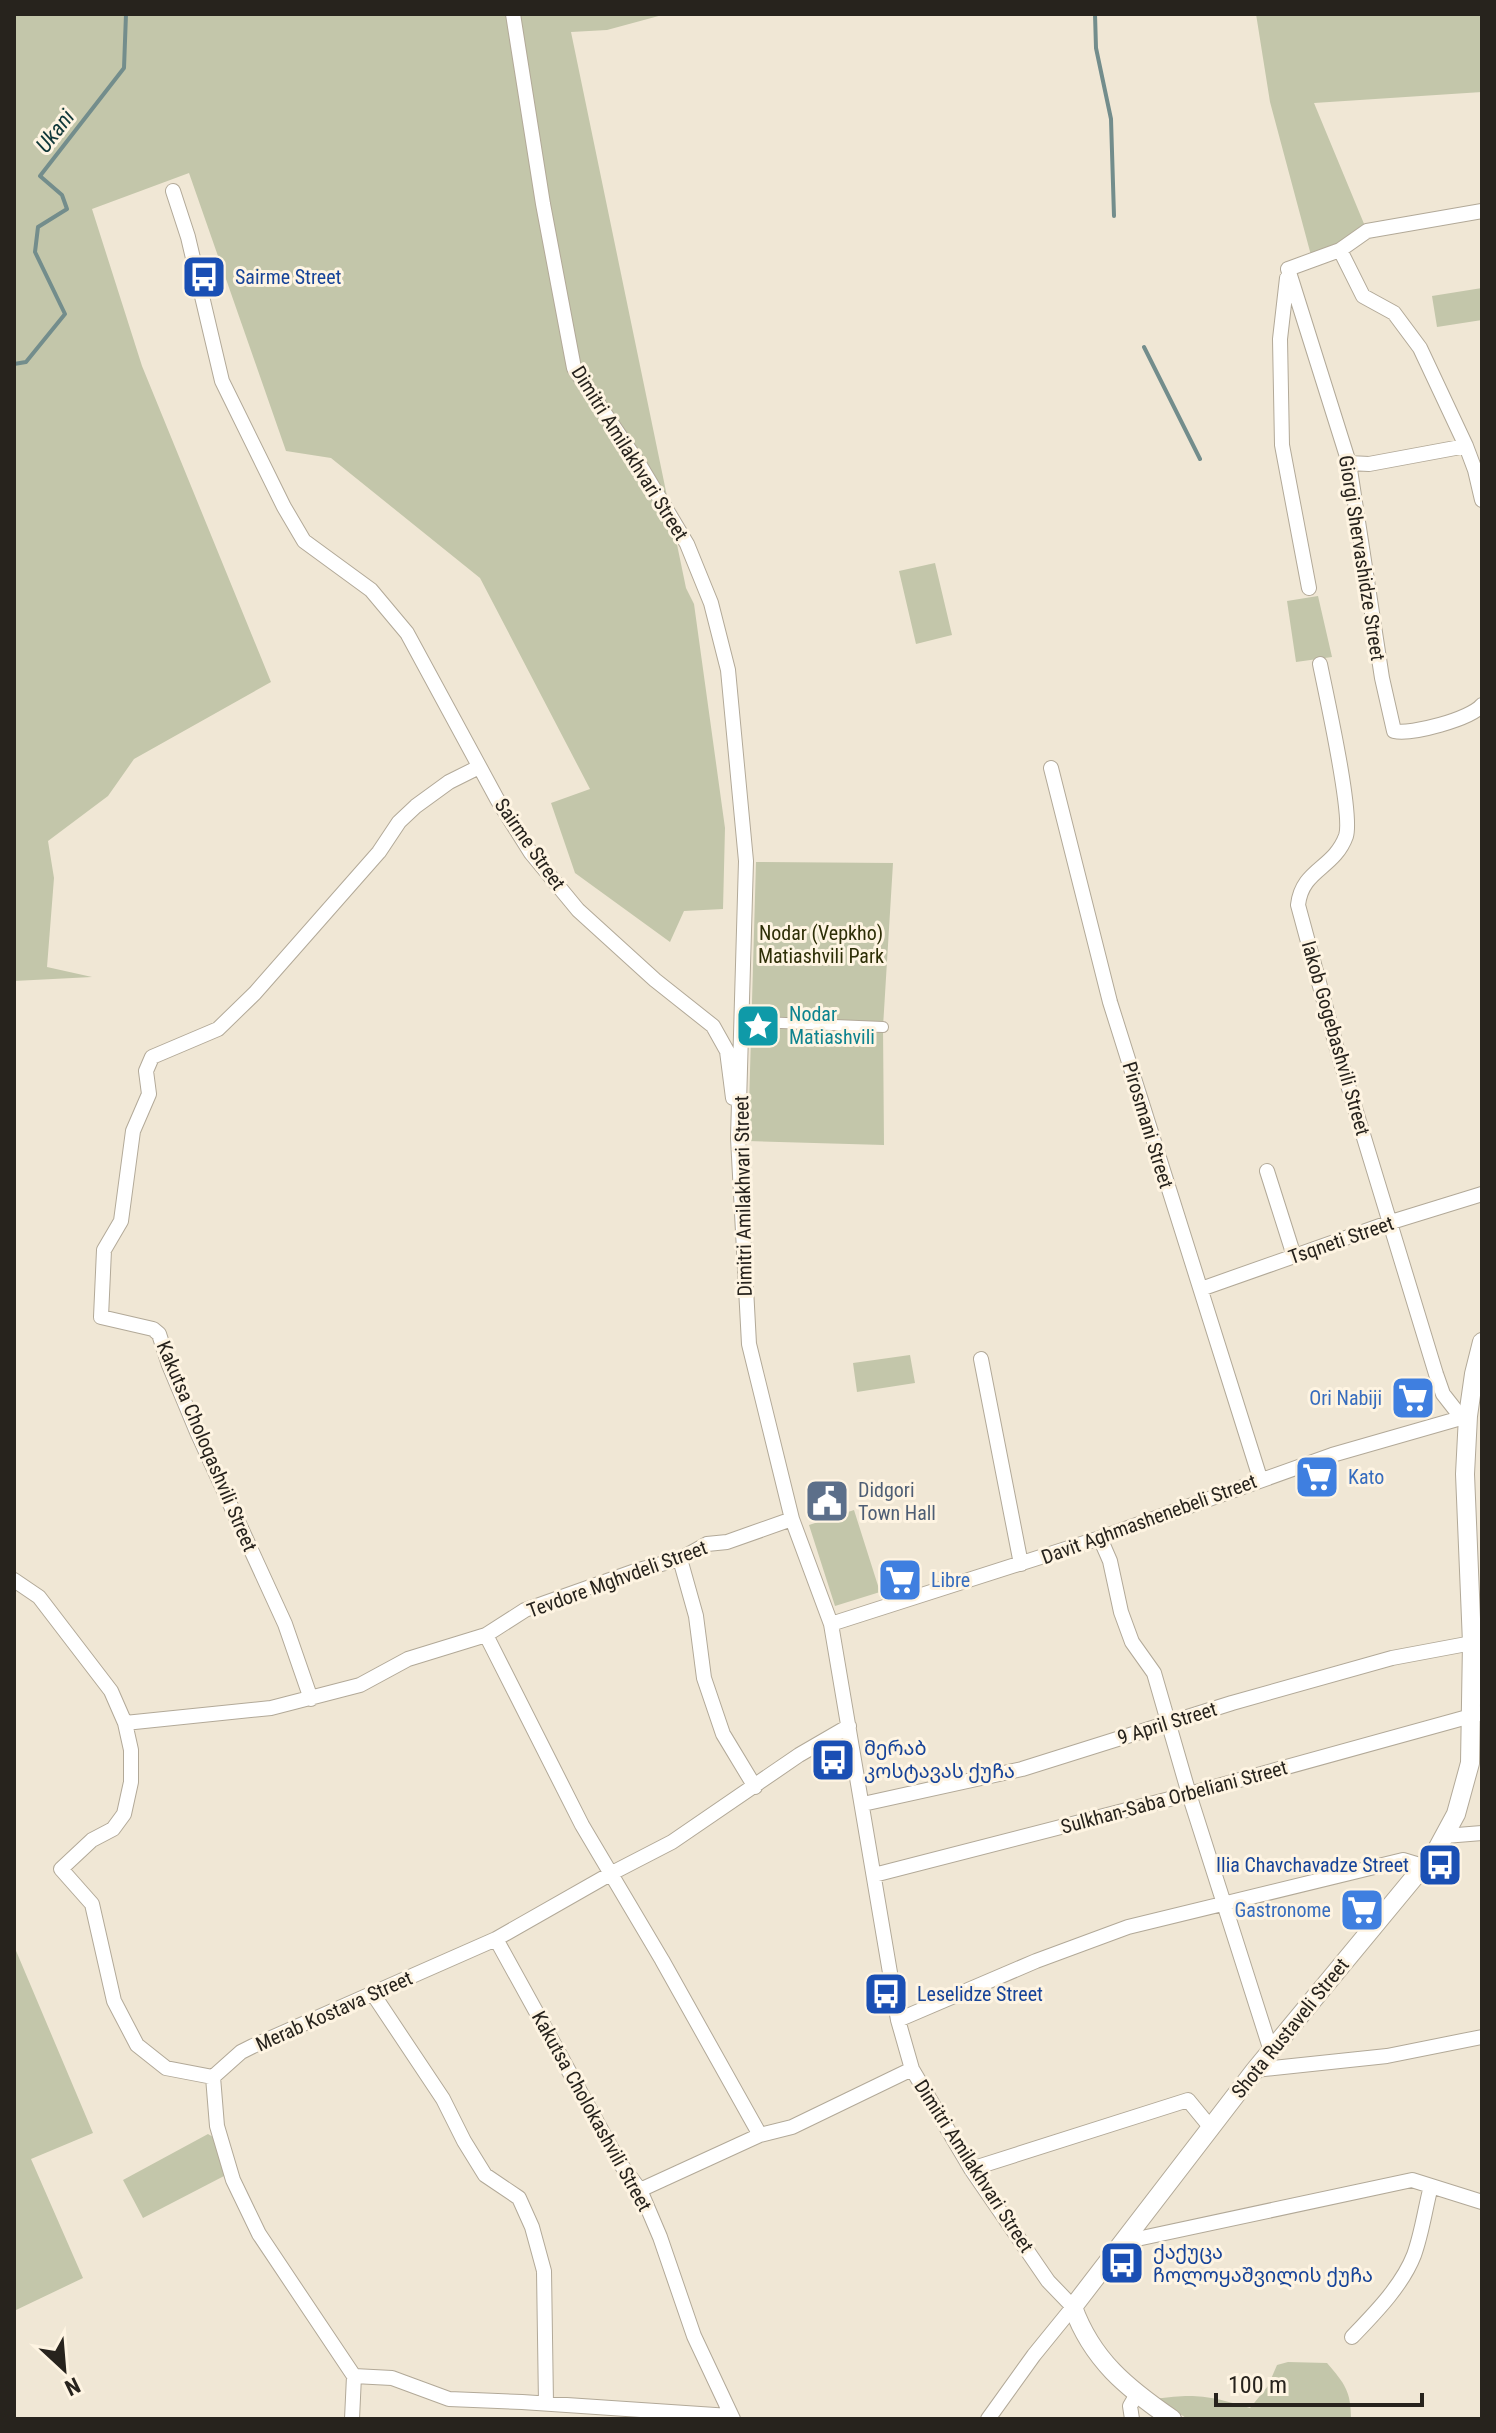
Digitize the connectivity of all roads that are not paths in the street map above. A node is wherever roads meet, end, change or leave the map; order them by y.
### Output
1 (513, 14) edge
2 (173, 191) dead end
3 (1482, 211) edge
4 (1340, 250) junction
5 (1288, 269) junction
6 (1466, 446) junction
7 (1349, 463) junction
8 (1482, 500) edge
9 (1309, 588) dead end
10 (1320, 664) dead end
11 (1482, 705) edge
12 (479, 767) junction
13 (1051, 768) dead end
14 (743, 1024) junction
15 (883, 1027) dead end
16 (738, 1138) junction
17 (1267, 1171) dead end
18 (1482, 1194) edge
19 (1388, 1223) junction
20 (1294, 1256) junction
21 (1201, 1289) junction
22 (1482, 1342) edge
23 (981, 1359) dead end
24 (1465, 1417) junction
25 (1474, 1435) edge
26 (1260, 1478) junction
27 (792, 1519) junction
28 (1100, 1538) junction
29 (680, 1559) junction
30 (1021, 1564) junction
31 (14, 1580) edge
32 (831, 1624) junction
33 (486, 1635) junction
34 (1472, 1643) junction
35 (311, 1699) junction
36 (1477, 1714) edge
37 (1170, 1722) junction
38 (125, 1723) junction
39 (849, 1726) junction
40 (755, 1787) junction
41 (1189, 1794) junction
42 (863, 1804) junction
43 (1482, 1833) edge
44 (1445, 1836) junction
45 (1423, 1866) junction
46 (612, 1873) junction
47 (874, 1875) junction
48 (1226, 1904) junction
49 (496, 1939) junction
50 (373, 1994) junction
51 (898, 2020) junction
52 (1482, 2037) edge
53 (1271, 2051) junction
54 (912, 2069) junction
55 (1255, 2070) junction
56 (213, 2077) junction
57 (1211, 2128) junction
58 (760, 2135) junction
59 (971, 2169) junction
60 (1431, 2186) junction
61 (640, 2190) junction
62 (1482, 2202) edge
63 (1123, 2242) junction
64 (1073, 2307) junction
65 (1352, 2337) dead end
66 (354, 2376) junction
67 (1137, 2394) junction
68 (546, 2403) junction
69 (732, 2418) edge
70 (352, 2419) edge
71 (988, 2419) edge
72 (1132, 2419) edge
73 (1172, 2419) edge

1 - 14 street, Dimitri Amilakhvari Street
2 - 12 street, Sairme Street
3 - 4 street
4 - 5 street
4 - 6 street
5 - 7 street, Giorgi Shervashidze Street
5 - 9 street
6 - 7 street
6 - 8 street
7 - 11 street, Giorgi Shervashidze Street
10 - 19 street, Iakob Gogebashvili Street
12 - 16 street, Sairme Street
12 - 35 street, Kakutsa Choloqashvili Street
13 - 21 street, Pirosmani Street
14 - 15 street
14 - 16 street, Dimitri Amilakhvari Street
16 - 27 street, Dimitri Amilakhvari Street
17 - 20 street
18 - 19 street, Tsqneti Street
19 - 20 street, Tsqneti Street
19 - 24 street, Iakob Gogebashvili Street
20 - 21 street, Tsqneti Street
21 - 26 street, Pirosmani Street
22 - 24 main road, Shota Rustaveli Street
23 - 30 street
24 - 25 main road, Shota Rustaveli Street
24 - 26 street, Davit Aghmashenebeli Street
25 - 34 main road, Shota Rustaveli Street
26 - 28 street, Davit Aghmashenebeli Street
27 - 29 street, Tevdore Mghvdeli Street
27 - 32 street, Dimitri Amilakhvari Street
28 - 30 street, Davit Aghmashenebeli Street
28 - 37 street
29 - 33 street, Tevdore Mghvdeli Street
29 - 40 street
30 - 32 street, Davit Aghmashenebeli Street
31 - 38 street
32 - 39 street, Dimitri Amilakhvari Street
33 - 35 street, Tevdore Mghvdeli Street
33 - 46 street
34 - 36 main road, Shota Rustaveli Street
34 - 37 street, 9 April Street
35 - 38 street, Tevdore Mghvdeli Street
36 - 41 street, Sulkhan-Saba Orbeliani Street
36 - 44 main road, Shota Rustaveli Street
37 - 41 street
37 - 42 street, 9 April Street
38 - 56 street
39 - 40 street, Merab Kostava Street
39 - 42 street, Dimitri Amilakhvari Street
40 - 46 street, Merab Kostava Street
41 - 47 street, Sulkhan-Saba Orbeliani Street
41 - 48 street
42 - 47 street, Dimitri Amilakhvari Street
43 - 44 street
44 - 45 main road, Shota Rustaveli Street
45 - 48 street
45 - 53 main road, Shota Rustaveli Street
46 - 49 street, Merab Kostava Street
46 - 58 street
47 - 51 street, Dimitri Amilakhvari Street
48 - 51 street
48 - 53 street
49 - 50 street, Merab Kostava Street
49 - 61 street, Kakutsa Cholokashvili Street
50 - 56 street, Merab Kostava Street
50 - 68 street
51 - 54 street, Dimitri Amilakhvari Street
52 - 55 street
53 - 55 main road, Shota Rustaveli Street
54 - 58 street
54 - 59 street, Dimitri Amilakhvari Street
55 - 57 main road, Shota Rustaveli Street
56 - 66 street
57 - 59 street
57 - 63 main road, Shota Rustaveli Street
58 - 61 street
59 - 64 street, Dimitri Amilakhvari Street
60 - 62 street
60 - 63 street
60 - 65 street
61 - 69 street, Kakutsa Cholokashvili Street
63 - 64 main road, Shota Rustaveli Street
64 - 67 main road
64 - 71 street
66 - 68 street
66 - 70 street
67 - 72 street
67 - 73 main road
68 - 69 street

